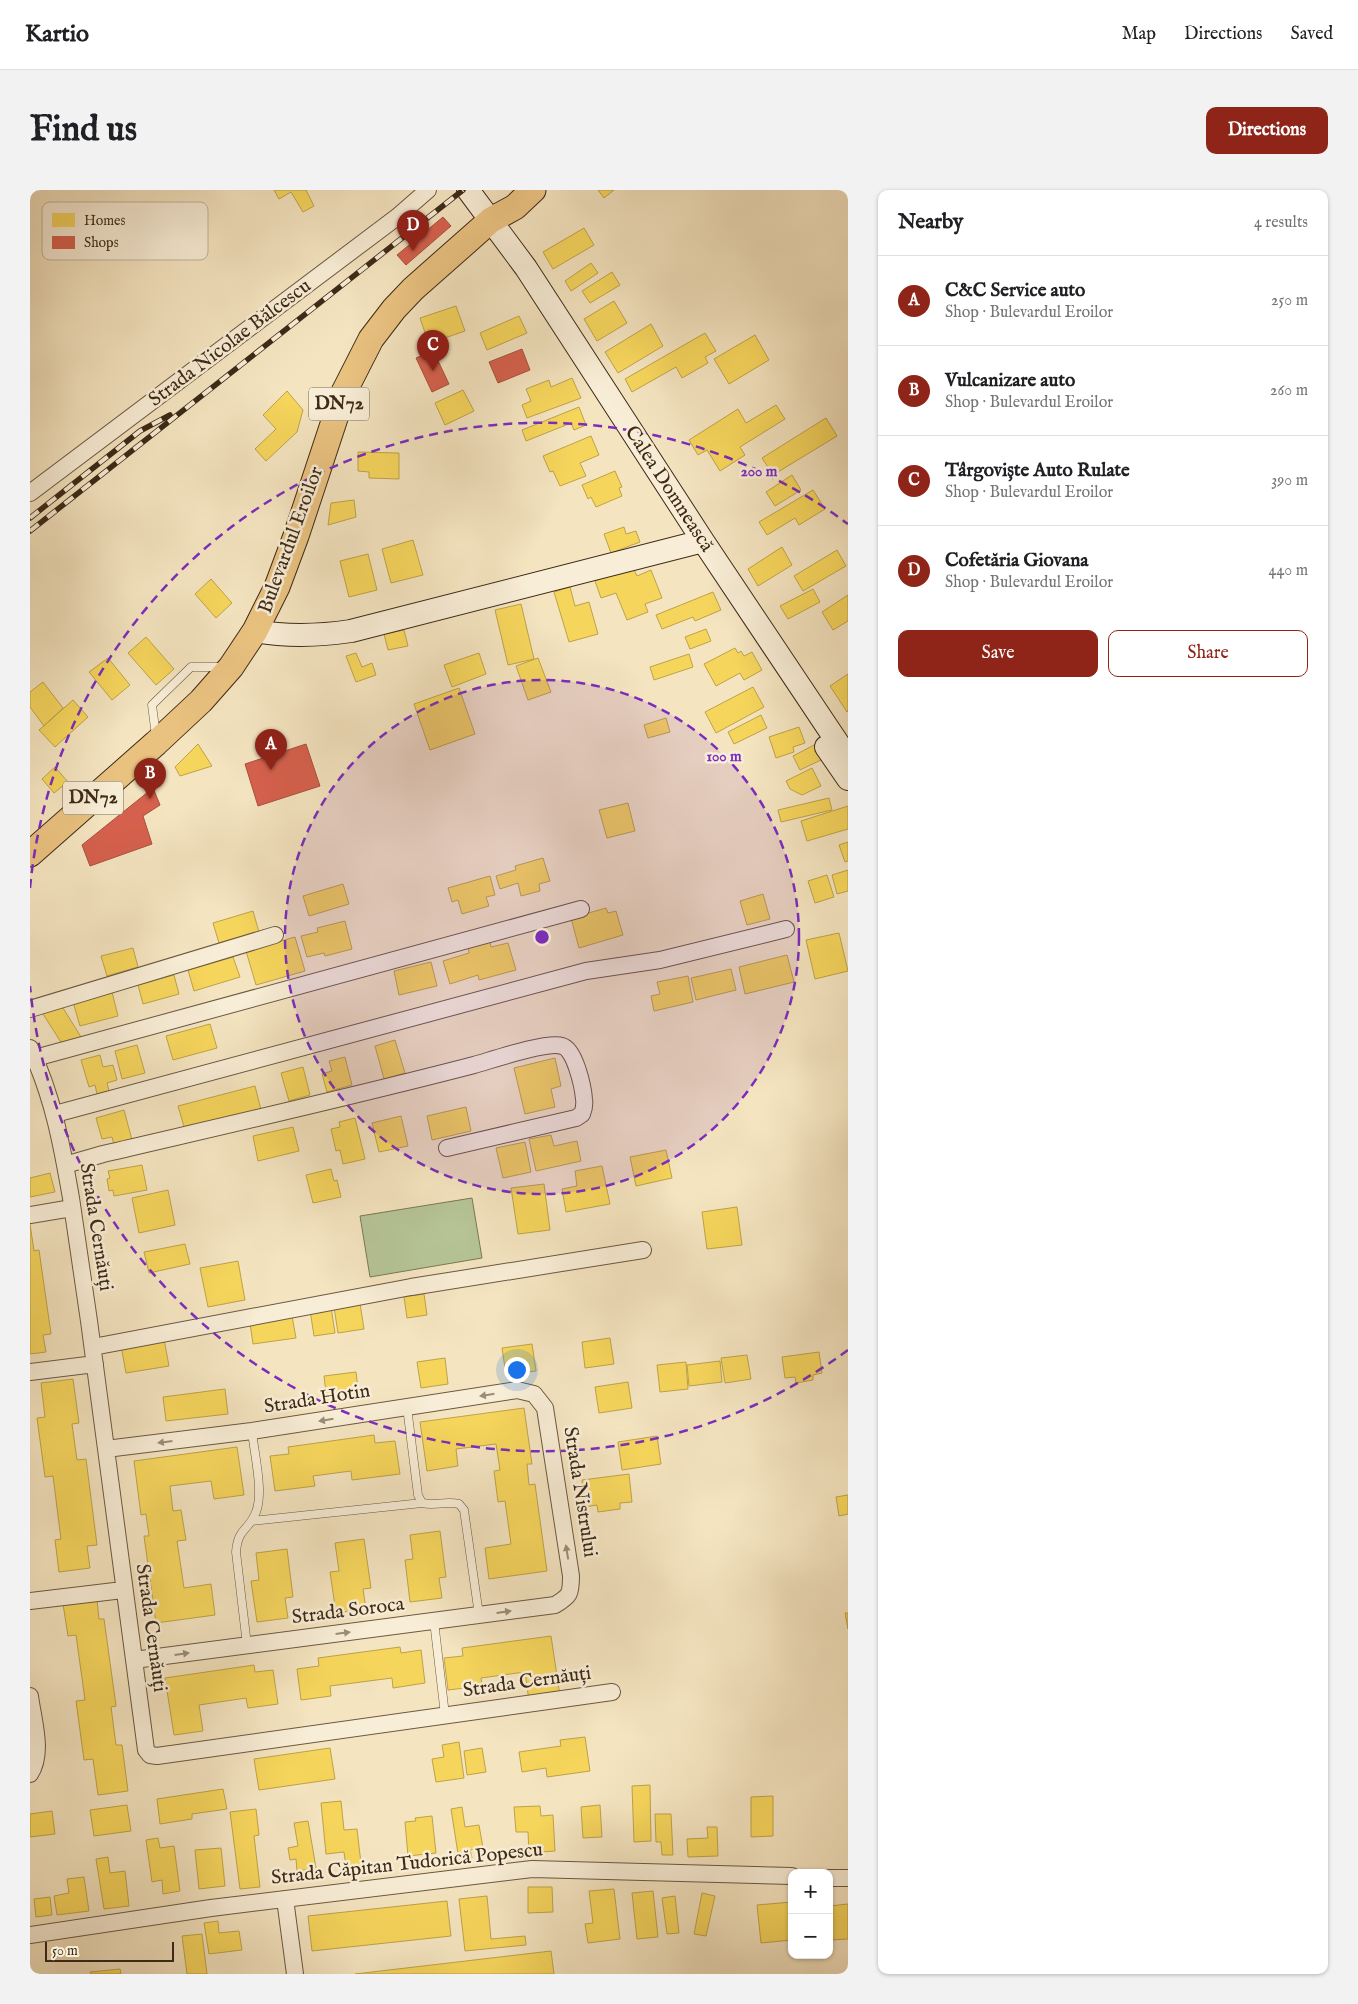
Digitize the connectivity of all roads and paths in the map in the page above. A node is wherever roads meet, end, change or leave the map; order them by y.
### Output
1 (428, 190) edge
2 (468, 190) edge
3 (511, 190) edge
4 (533, 190) edge
5 (491, 220) junction
6 (30, 493) edge
7 (697, 542) junction
8 (255, 631) junction
9 (848, 758) edge
10 (848, 779) edge
11 (30, 854) edge
12 (581, 909) dead end
13 (786, 929) dead end
14 (276, 935) dead end
15 (30, 1009) edge
16 (32, 1053) edge
17 (55, 1114) junction
18 (447, 1148) dead end
19 (65, 1165) junction
20 (72, 1208) junction
21 (30, 1215) edge
22 (643, 1250) dead end
23 (92, 1347) junction
24 (95, 1364) junction
25 (30, 1372) edge
26 (534, 1394) joint
27 (407, 1408) junction
28 (252, 1431) junction
29 (106, 1449) junction
30 (422, 1503) junction
31 (252, 1521) junction
32 (123, 1590) junction
33 (566, 1599) joint
34 (30, 1601) edge
35 (479, 1615) junction
36 (434, 1621) junction
37 (248, 1645) junction
38 (134, 1660) junction
39 (612, 1692) dead end
40 (30, 1696) edge
41 (445, 1716) junction
42 (30, 1774) edge
43 (788, 1876) edge
44 (833, 1878) edge
45 (848, 1878) edge
46 (285, 1899) junction
47 (30, 1935) edge
48 (295, 1974) edge

1 - 6 street, Strada Nicolae Bălcescu
2 - 5 main road
3 - 5 main road, Bulevardul Eroilor / DN72
4 - 5 main road, Bulevardul Eroilor / DN72
5 - 7 main road, Calea Domnească
5 - 7 main road, Calea Domnească
5 - 8 main road, Bulevardul Eroilor / DN72
7 - 8 main road
7 - 9 main road, Calea Domnească
7 - 10 main road, Calea Domnească
8 - 11 main road, Bulevardul Eroilor / DN72
12 - 16 street
13 - 17 street
14 - 15 street
16 - 17 street, Strada Cernăuți
17 - 19 street, Strada Cernăuți
18 - 19 street
19 - 20 street, Strada Cernăuți
20 - 21 street
20 - 23 street, Strada Cernăuți
22 - 23 street
23 - 24 street, Strada Cernăuți
24 - 25 street
24 - 29 street, Strada Cernăuți
26 -> 27 street, Strada Hotin
33 -> 26 street, Strada Nistrului
27 -> 28 street, Strada Hotin
27 - 30 lane
28 -> 29 street, Strada Hotin
28 - 31 lane
29 - 32 street, Strada Cernăuți
30 - 31 lane
30 - 35 lane
31 - 37 lane
32 - 34 street
32 - 38 street, Strada Cernăuți
35 -> 33 street, Strada Soroca
35 - 36 street, Strada Soroca
37 -> 36 street, Strada Soroca
36 - 41 lane
38 -> 37 street, Strada Soroca
38 - 41 street, Strada Cernăuți
39 - 41 street, Strada Cernăuți
40 - 42 street
43 - 46 street, Strada Căpitan Tudorică Popescu
44 - 45 street
46 - 47 street, Strada Căpitan Tudorică Popescu
46 - 48 street

